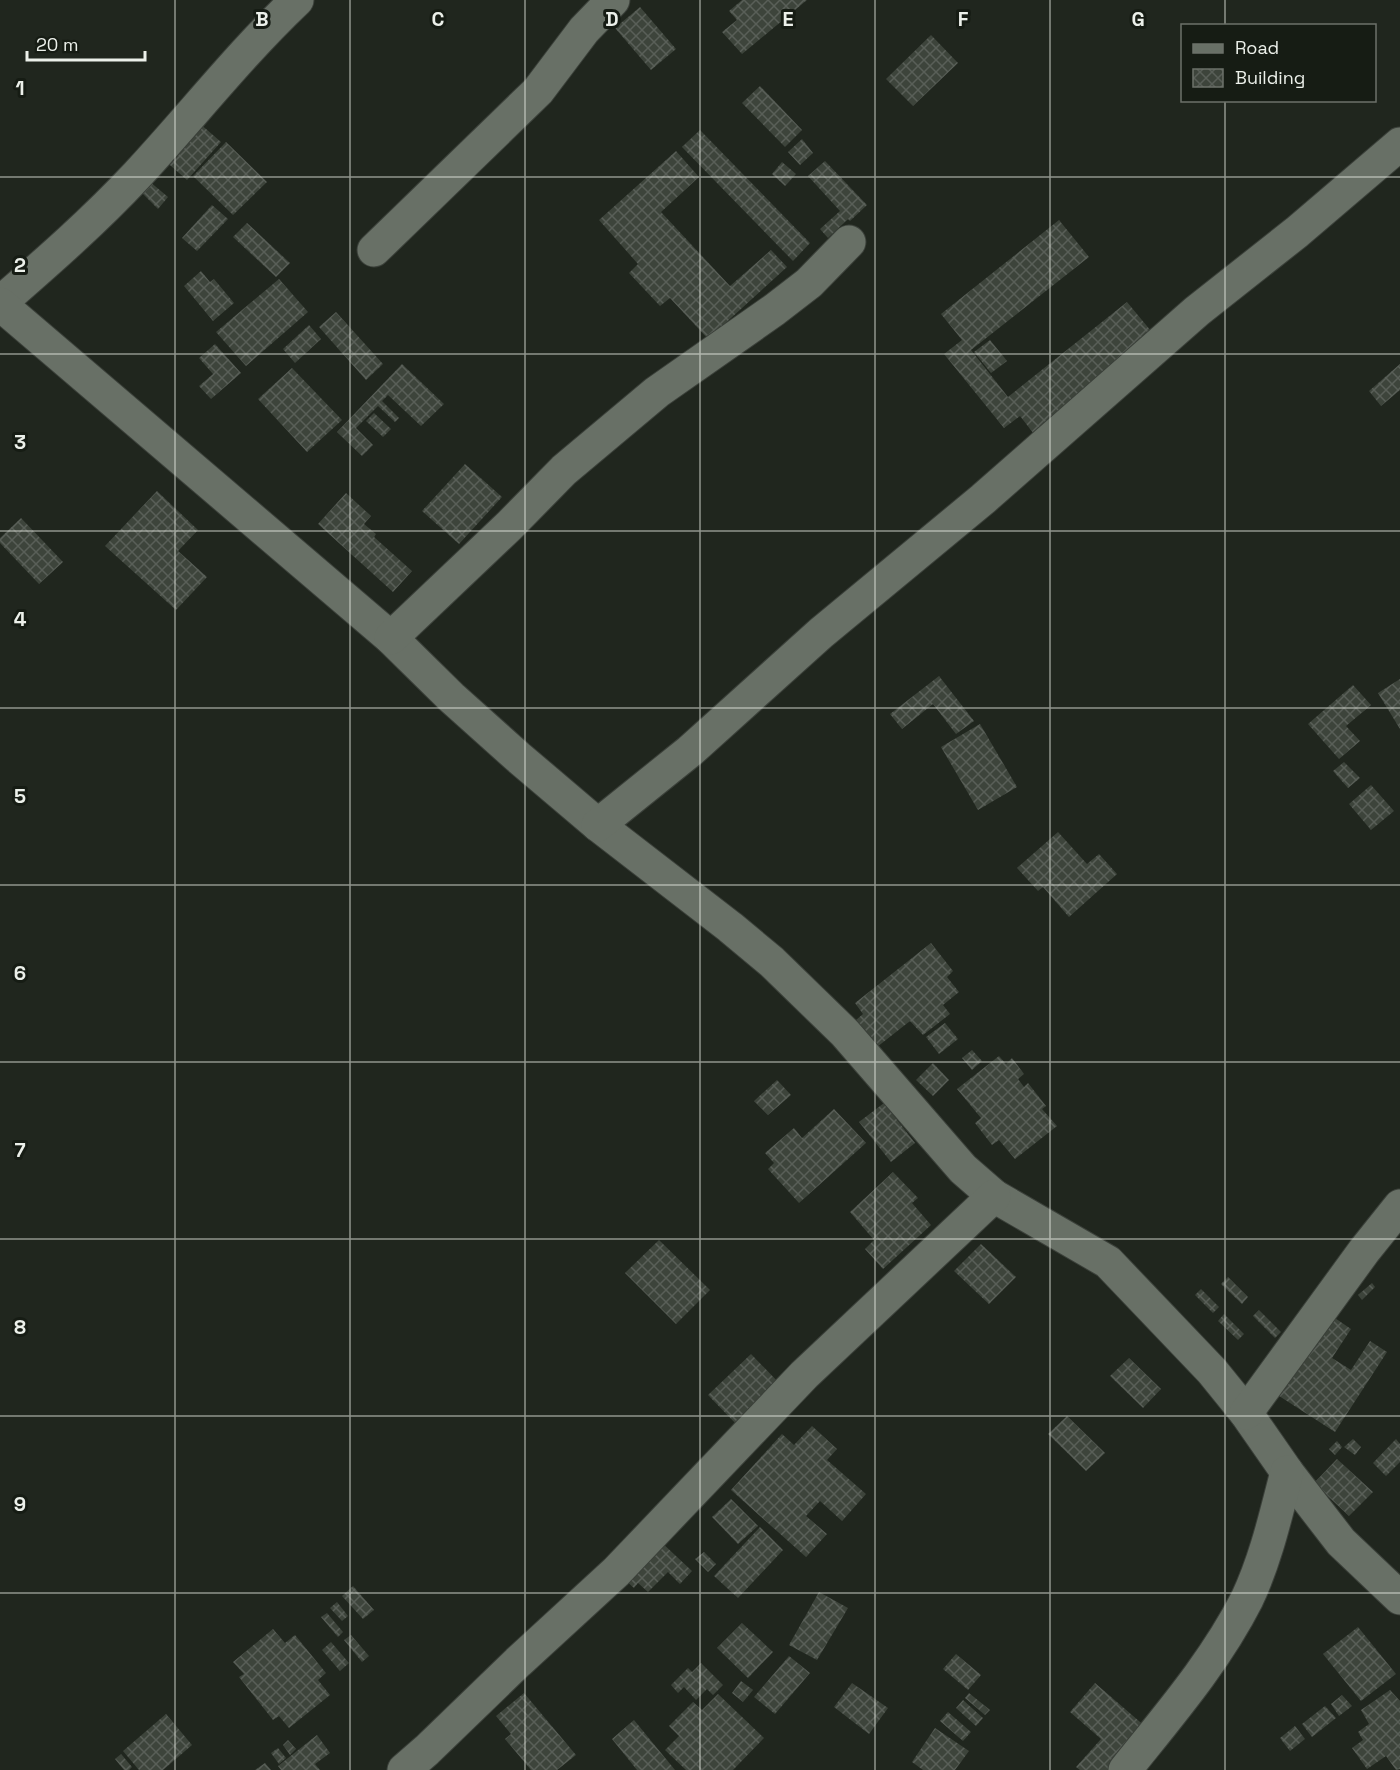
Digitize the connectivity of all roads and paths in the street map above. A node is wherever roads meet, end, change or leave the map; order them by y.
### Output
1 (297, 0) edge
2 (613, 0) edge
3 (1400, 144) edge
4 (849, 242) dead end
5 (374, 249) dead end
6 (0, 304) edge
7 (391, 638) junction
8 (598, 825) junction
9 (994, 1196) junction
10 (1400, 1206) edge
11 (1246, 1413) junction
12 (1287, 1472) junction
13 (1400, 1598) edge
14 (404, 1770) edge
15 (1125, 1770) edge

1 - 6 street
2 - 5 street
3 - 8 street
4 - 7 street
6 - 7 street
7 - 8 street
8 - 9 street
9 - 11 street
9 - 14 street
10 - 11 street
11 - 12 street
12 - 13 street
12 - 15 street

